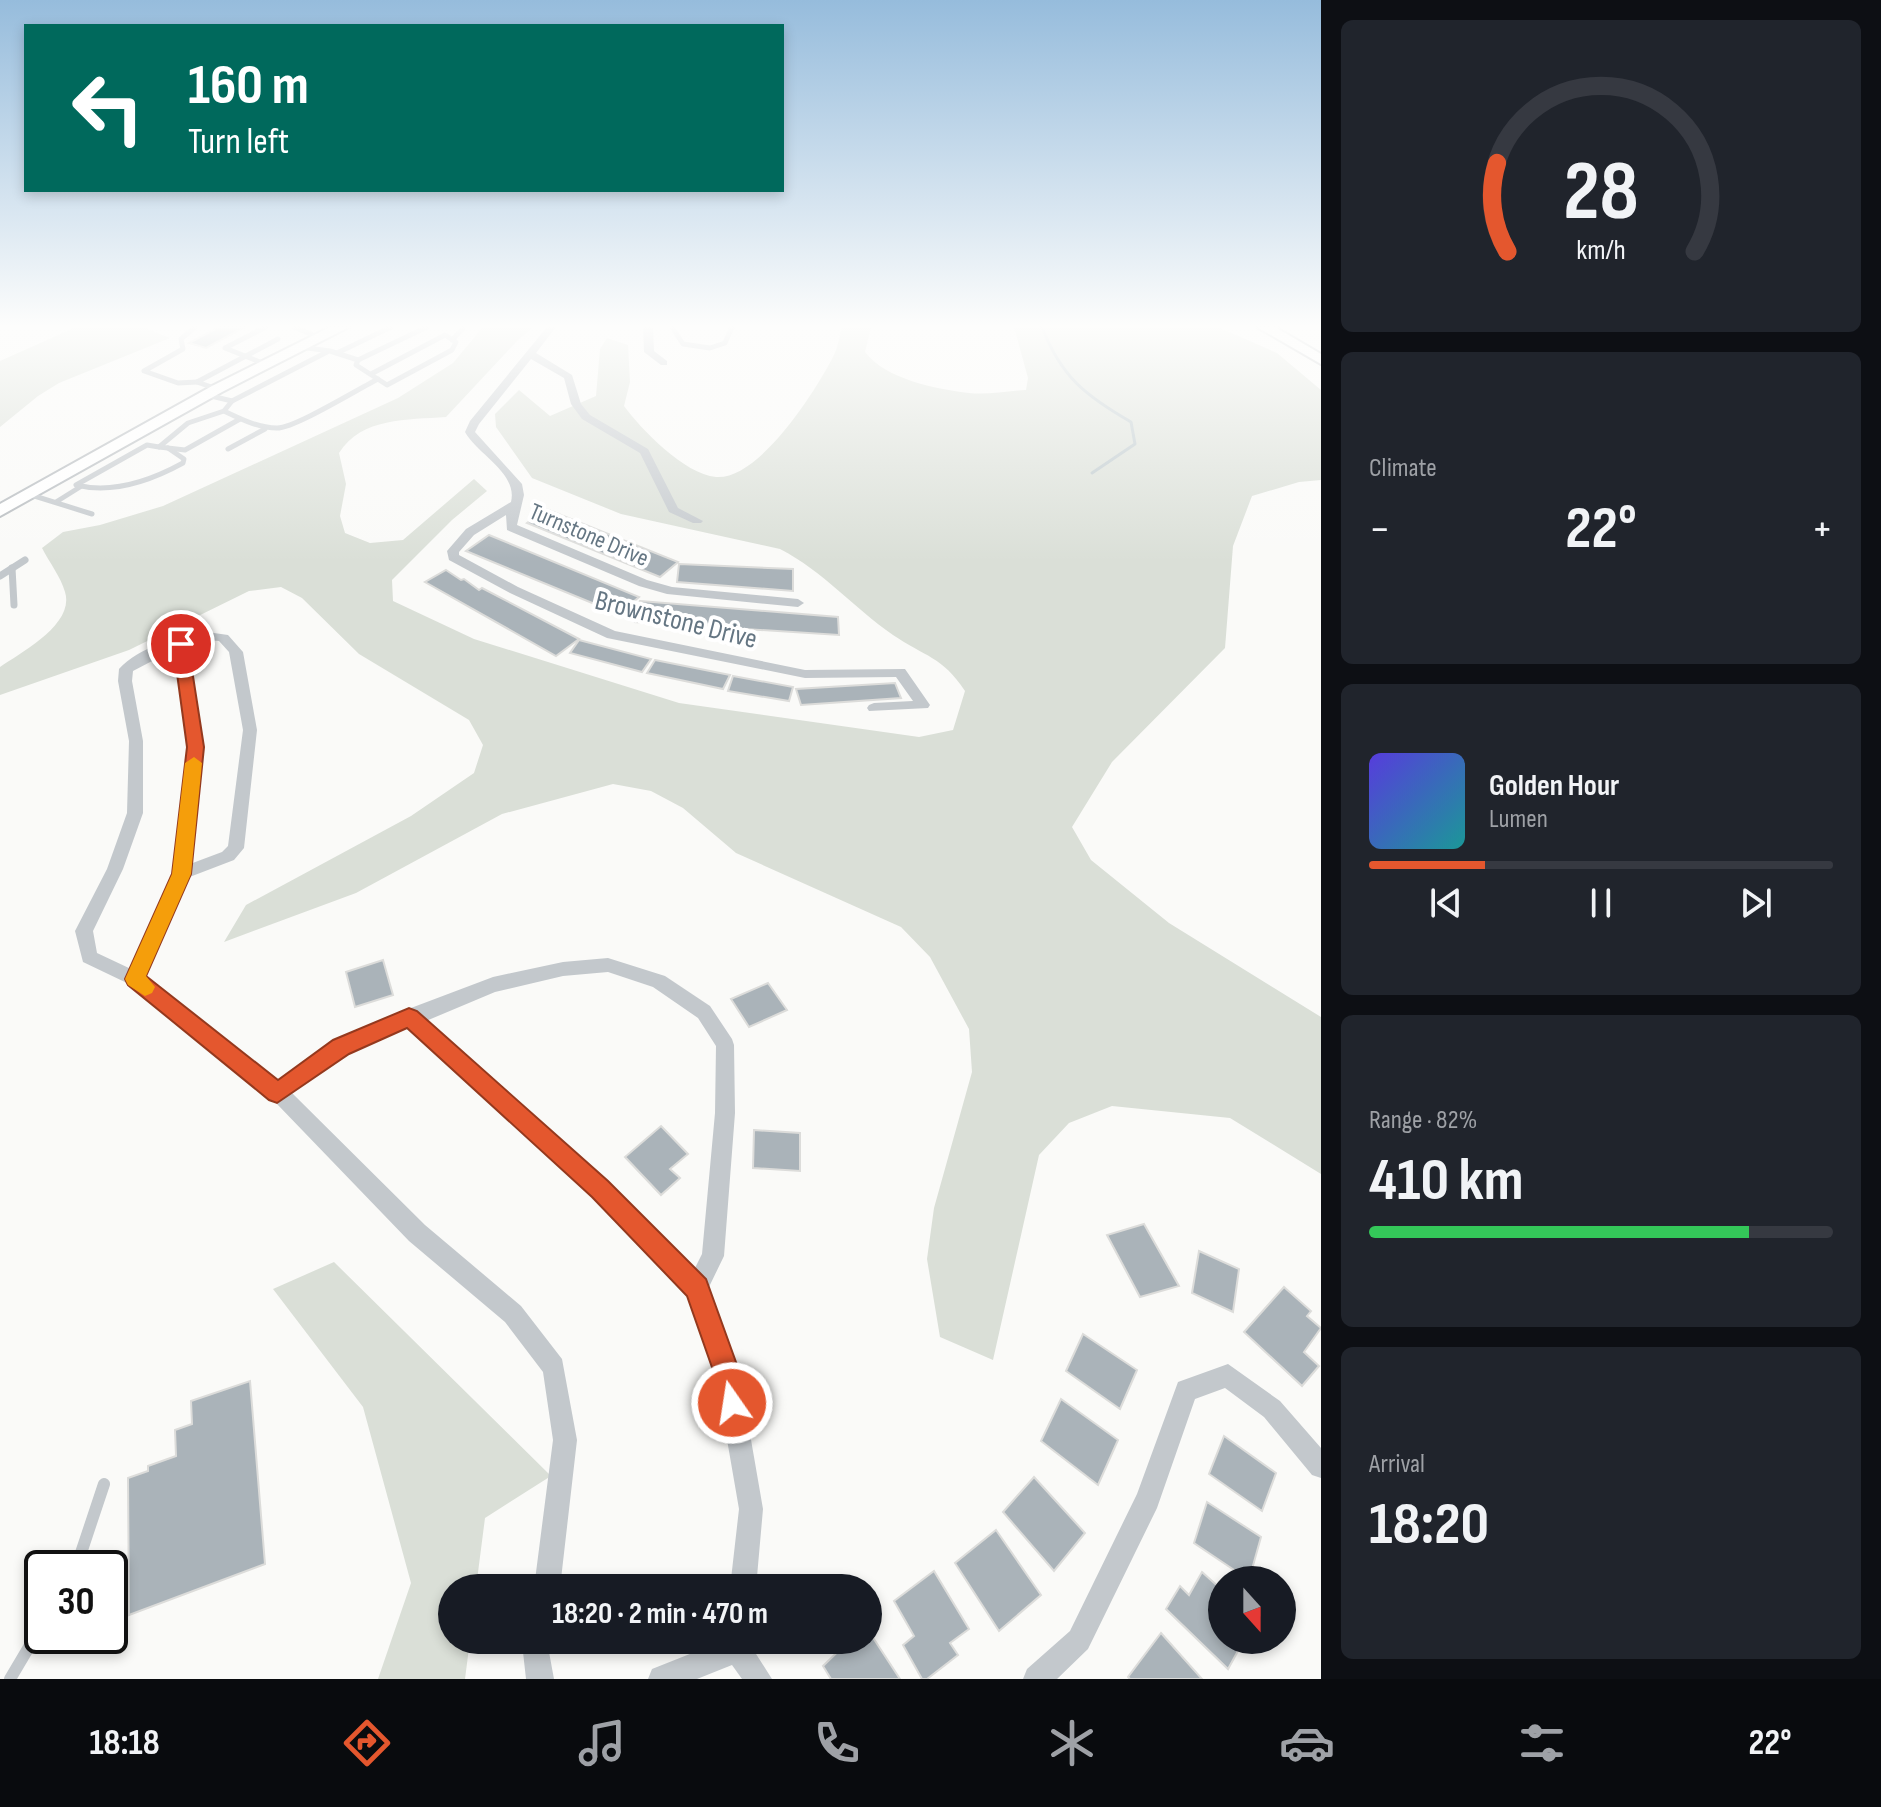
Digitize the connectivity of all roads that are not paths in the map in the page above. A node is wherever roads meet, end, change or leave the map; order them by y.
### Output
1 (181, 405) edge
2 (229, 405) edge
3 (326, 405) edge
4 (489, 405) edge
5 (577, 405) edge
6 (224, 411) junction
7 (240, 419) junction
8 (265, 429) junction
9 (120, 443) junction
10 (159, 447) junction
11 (141, 448) junction
12 (168, 448) junction
13 (228, 449) dead end
14 (80, 487) junction
15 (28, 494) junction
16 (56, 502) junction
17 (517, 503) junction
18 (0, 511) edge
19 (92, 514) dead end
20 (697, 521) dead end
21 (25, 560) dead end
22 (12, 568) junction
23 (0, 576) edge
24 (798, 603) dead end
25 (14, 605) dead end
26 (181, 644) junction
27 (874, 708) dead end
28 (181, 874) junction
29 (135, 979) junction
30 (409, 1017) junction
31 (277, 1093) junction
32 (697, 1288) junction
33 (1321, 1466) edge
34 (104, 1484) dead end
35 (82, 1550) edge
36 (549, 1574) edge
37 (744, 1574) edge
38 (25, 1654) edge
39 (536, 1654) edge
40 (718, 1654) edge
41 (743, 1654) edge
42 (10, 1679) edge
43 (540, 1679) edge
44 (662, 1679) edge
45 (758, 1679) edge
46 (1037, 1679) edge

1 - 9 main road
2 - 6 lane
3 - 8 lane
4 - 17 street, Turnstone Drive
5 - 20 street
6 - 7 lane
6 - 10 lane
7 - 8 lane
7 - 12 lane
8 - 13 lane
9 - 11 lane
9 - 15 main road
10 - 11 lane
10 - 12 lane
11 - 14 lane
12 - 14 lane
14 - 16 lane
15 - 16 lane
15 - 18 main road
16 - 19 lane
17 - 24 street, Turnstone Drive
17 - 27 street, Brownstone Drive
21 - 22 lane
22 - 23 lane
22 - 25 lane
26 - 28 street
26 - 28 street
26 - 29 street
28 - 29 street
29 - 31 street
30 - 31 street
30 - 32 street
30 - 32 street
31 - 36 street
32 - 37 street
33 - 46 street
34 - 35 lane
38 - 42 lane
39 - 43 street
40 - 44 street
41 - 45 street

